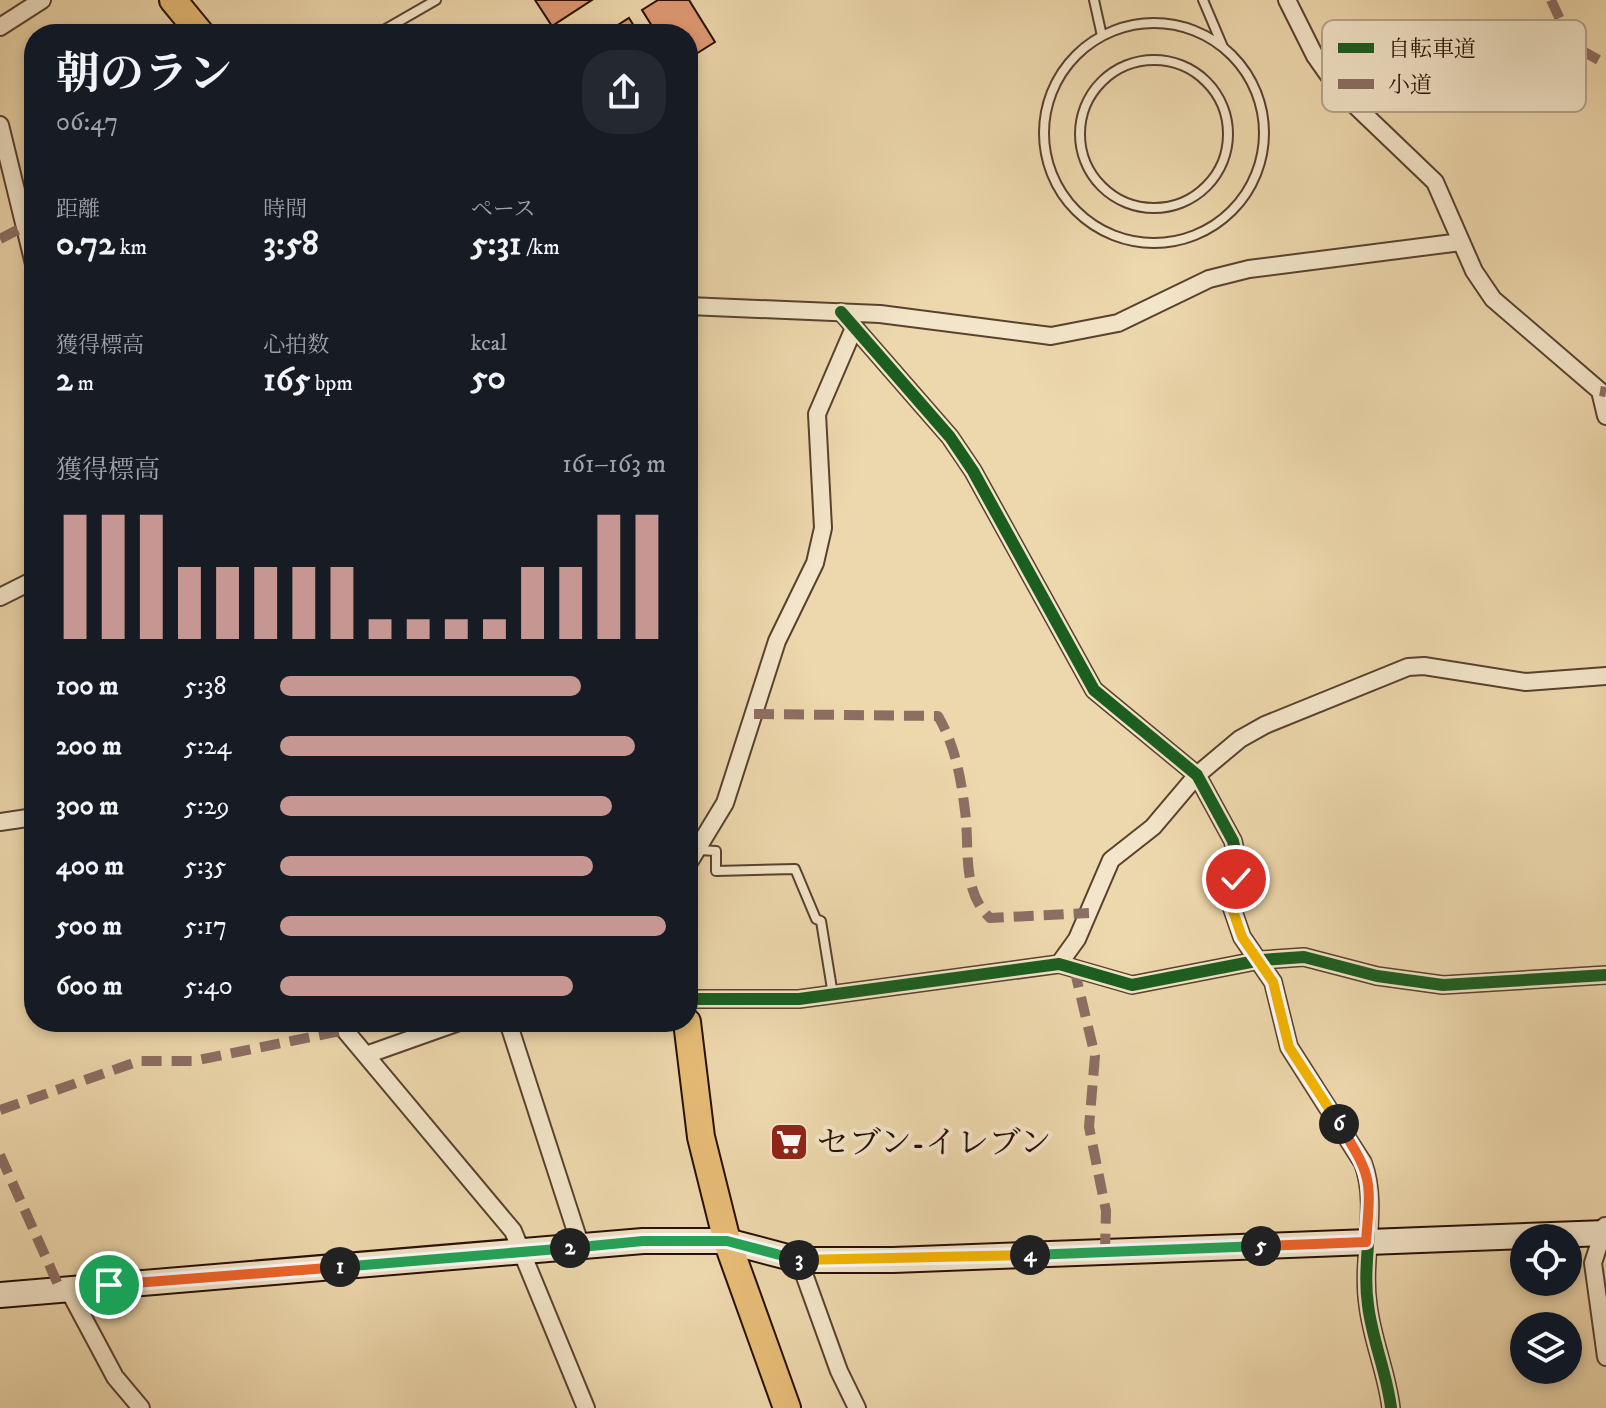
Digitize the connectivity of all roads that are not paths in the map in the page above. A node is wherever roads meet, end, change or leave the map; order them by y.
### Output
1 (42, 0) edge
2 (173, 0) edge
3 (436, 0) edge
4 (1094, 0) edge
5 (1203, 0) edge
6 (1287, 0) edge
7 (193, 24) edge
8 (394, 24) edge
9 (0, 27) edge
10 (1102, 36) junction
11 (1223, 47) junction
12 (1322, 66) edge
13 (1362, 112) edge
14 (0, 125) edge
15 (1080, 140) joint
16 (24, 204) edge
17 (1461, 242) junction
18 (698, 306) edge
19 (841, 312) junction
20 (854, 328) junction
21 (1606, 416) edge
22 (24, 585) edge
23 (0, 597) edge
24 (1606, 676) edge
25 (1197, 775) junction
26 (24, 818) edge
27 (0, 822) edge
28 (699, 850) joint
29 (1261, 960) junction
30 (1059, 964) junction
31 (1606, 975) edge
32 (833, 995) junction
33 (698, 999) edge
34 (346, 1032) edge
35 (431, 1032) edge
36 (511, 1032) edge
37 (688, 1032) edge
38 (366, 1055) junction
39 (1604, 1230) edge
40 (727, 1241) junction
41 (1366, 1242) junction
42 (581, 1247) junction
43 (524, 1252) junction
44 (799, 1260) junction
45 (68, 1289) junction
46 (0, 1295) edge
47 (1606, 1357) edge
48 (141, 1408) edge
49 (586, 1408) edge
50 (787, 1408) edge
51 (857, 1408) edge
52 (1391, 1408) edge

1 - 9 street
2 - 7 main road
3 - 8 lane
4 - 10 lane
5 - 11 lane
6 - 12 street
10 - 11 lane
10 - 11 lane
13 - 17 street
14 - 16 street
15 - 15 lane
17 - 19 street
17 - 21 street
18 - 19 street
19 - 20 street
20 - 25 street
20 - 28 street
22 - 23 street
24 - 25 street
25 - 29 street
25 - 30 street
26 - 27 street
28 - 32 lane
29 - 30 street
29 - 31 street
29 - 41 street
30 - 32 street
32 - 33 street
34 - 38 street
35 - 38 street
36 - 42 street
37 - 40 main road
38 - 43 street
39 - 41 street
39 - 47 street
40 - 42 street
40 - 44 street
40 - 50 main road
41 - 44 street
41 - 52 street
42 - 43 street
43 - 45 street
43 - 49 street
44 - 51 street
45 - 46 street
45 - 48 street

